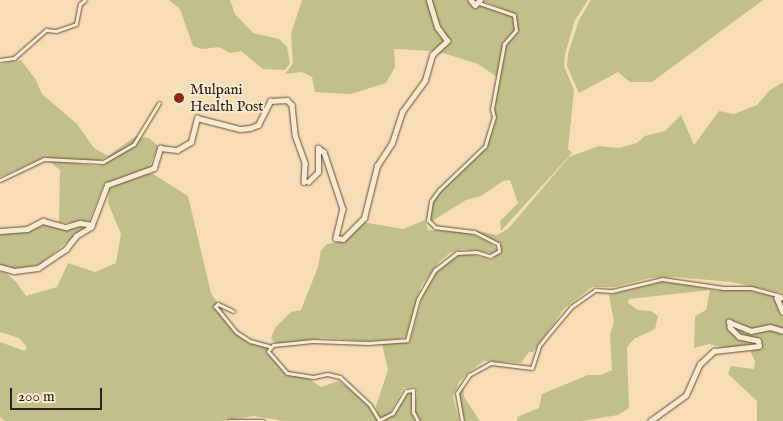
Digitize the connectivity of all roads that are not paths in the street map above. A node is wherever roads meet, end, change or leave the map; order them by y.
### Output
1 (85, 0) edge
2 (430, 0) edge
3 (471, 0) edge
4 (480, 2) edge
5 (0, 60) edge
6 (159, 103) dead end
7 (0, 180) edge
8 (92, 225) junction
9 (0, 231) edge
10 (0, 267) edge
11 (783, 298) edge
12 (233, 312) dead end
13 (783, 312) edge
14 (783, 331) edge
15 (269, 346) junction
16 (229, 421) edge
17 (263, 421) edge
18 (418, 421) edge
19 (462, 421) edge
20 (650, 421) edge

1 - 5 street
2 - 8 street
3 - 4 street
4 - 15 street
6 - 7 street
8 - 9 street
8 - 10 street
11 - 13 street
11 - 19 street
12 - 15 street
14 - 20 street
15 - 18 street
16 - 17 street

